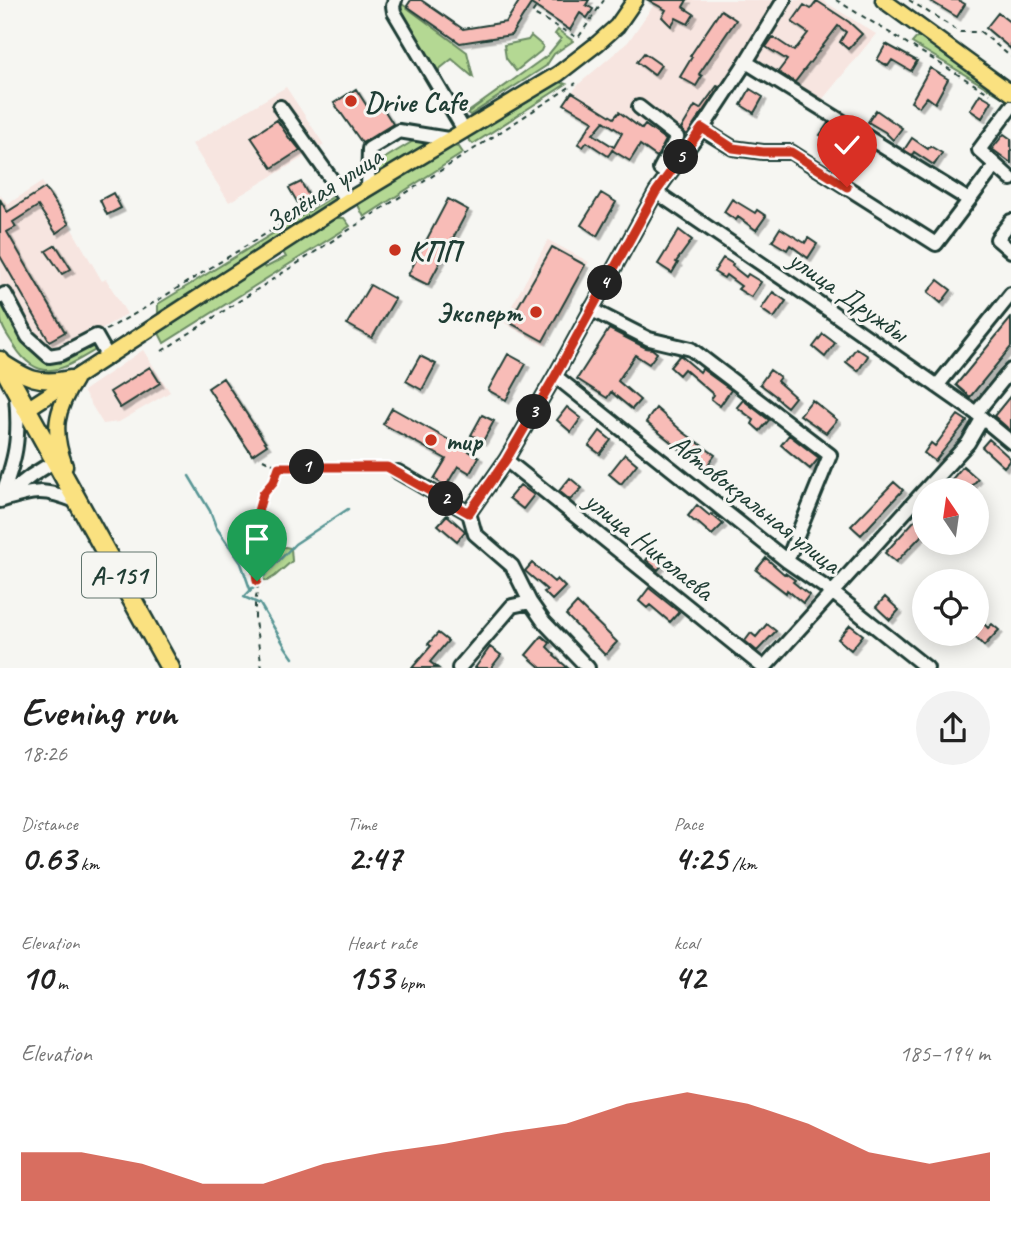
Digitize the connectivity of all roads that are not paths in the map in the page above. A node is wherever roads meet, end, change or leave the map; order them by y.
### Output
1 (395, 0) edge
2 (635, 0) edge
3 (784, 0) edge
4 (884, 0) edge
5 (746, 62) junction
6 (1005, 96) edge
7 (280, 107) dead end
8 (639, 107) dead end
9 (1011, 107) edge
10 (1006, 125) edge
11 (702, 128) junction
12 (464, 130) junction
13 (449, 139) junction
14 (995, 166) junction
15 (668, 175) junction
16 (1011, 179) edge
17 (368, 188) junction
18 (656, 192) junction
19 (343, 195) junction
20 (969, 200) junction
21 (1011, 221) edge
22 (1011, 251) edge
23 (1011, 294) edge
24 (0, 297) edge
25 (590, 309) junction
26 (108, 357) junction
27 (0, 361) edge
28 (78, 376) junction
29 (555, 376) junction
30 (1008, 378) edge
31 (937, 386) junction
32 (15, 388) junction
33 (27, 409) junction
34 (979, 416) junction
35 (1011, 442) edge
36 (506, 460) junction
37 (55, 461) junction
38 (398, 472) road end
39 (937, 478) edge
40 (0, 500) edge
41 (78, 502) junction
42 (912, 505) edge
43 (469, 513) junction
44 (787, 561) junction
45 (832, 592) junction
46 (530, 602) junction
47 (170, 668) edge
48 (459, 668) edge
49 (588, 668) edge
50 (764, 668) edge
51 (927, 668) edge

1 - 12 street
2 - 12 main road, Зелёная улица
3 - 5 street
4 - 6 main road
5 - 11 street
5 - 20 street
7 - 19 street
8 - 15 street
9 - 10 street
10 - 14 street
11 - 15 street
11 - 20 street
12 - 13 main road, Зелёная улица
13 - 17 main road, Зелёная улица
13 - 17 street
14 - 16 street
14 - 20 street
15 - 18 street
17 - 19 main road, Зелёная улица
18 - 25 street
18 - 31 street, улица Дружбы
19 - 26 main road, Зелёная улица
21 - 22 street
23 - 31 street
24 - 26 street
25 - 29 street
25 - 44 street
26 - 28 main road, Зелёная улица
27 - 28 main road
27 - 32 highway, А-151
28 - 33 main road, Зелёная улица
28 - 41 main road
29 - 36 street
29 - 44 street, Автовокзальная улица
30 - 34 street
31 - 34 street, улица Дружбы
32 - 33 highway, А-151
32 - 40 street
33 - 37 highway, А-151
34 - 35 street, улица Дружбы
34 - 39 street
36 - 43 street
36 - 50 street, улица Николаева
37 - 40 street
37 - 41 highway, А-151
38 - 43 street
40 - 41 street
41 - 47 highway, А-151
42 - 45 street
43 - 46 street
44 - 45 street, Автовокзальная улица
45 - 50 street
45 - 51 street, Автовокзальная улица
46 - 48 street
46 - 49 street

